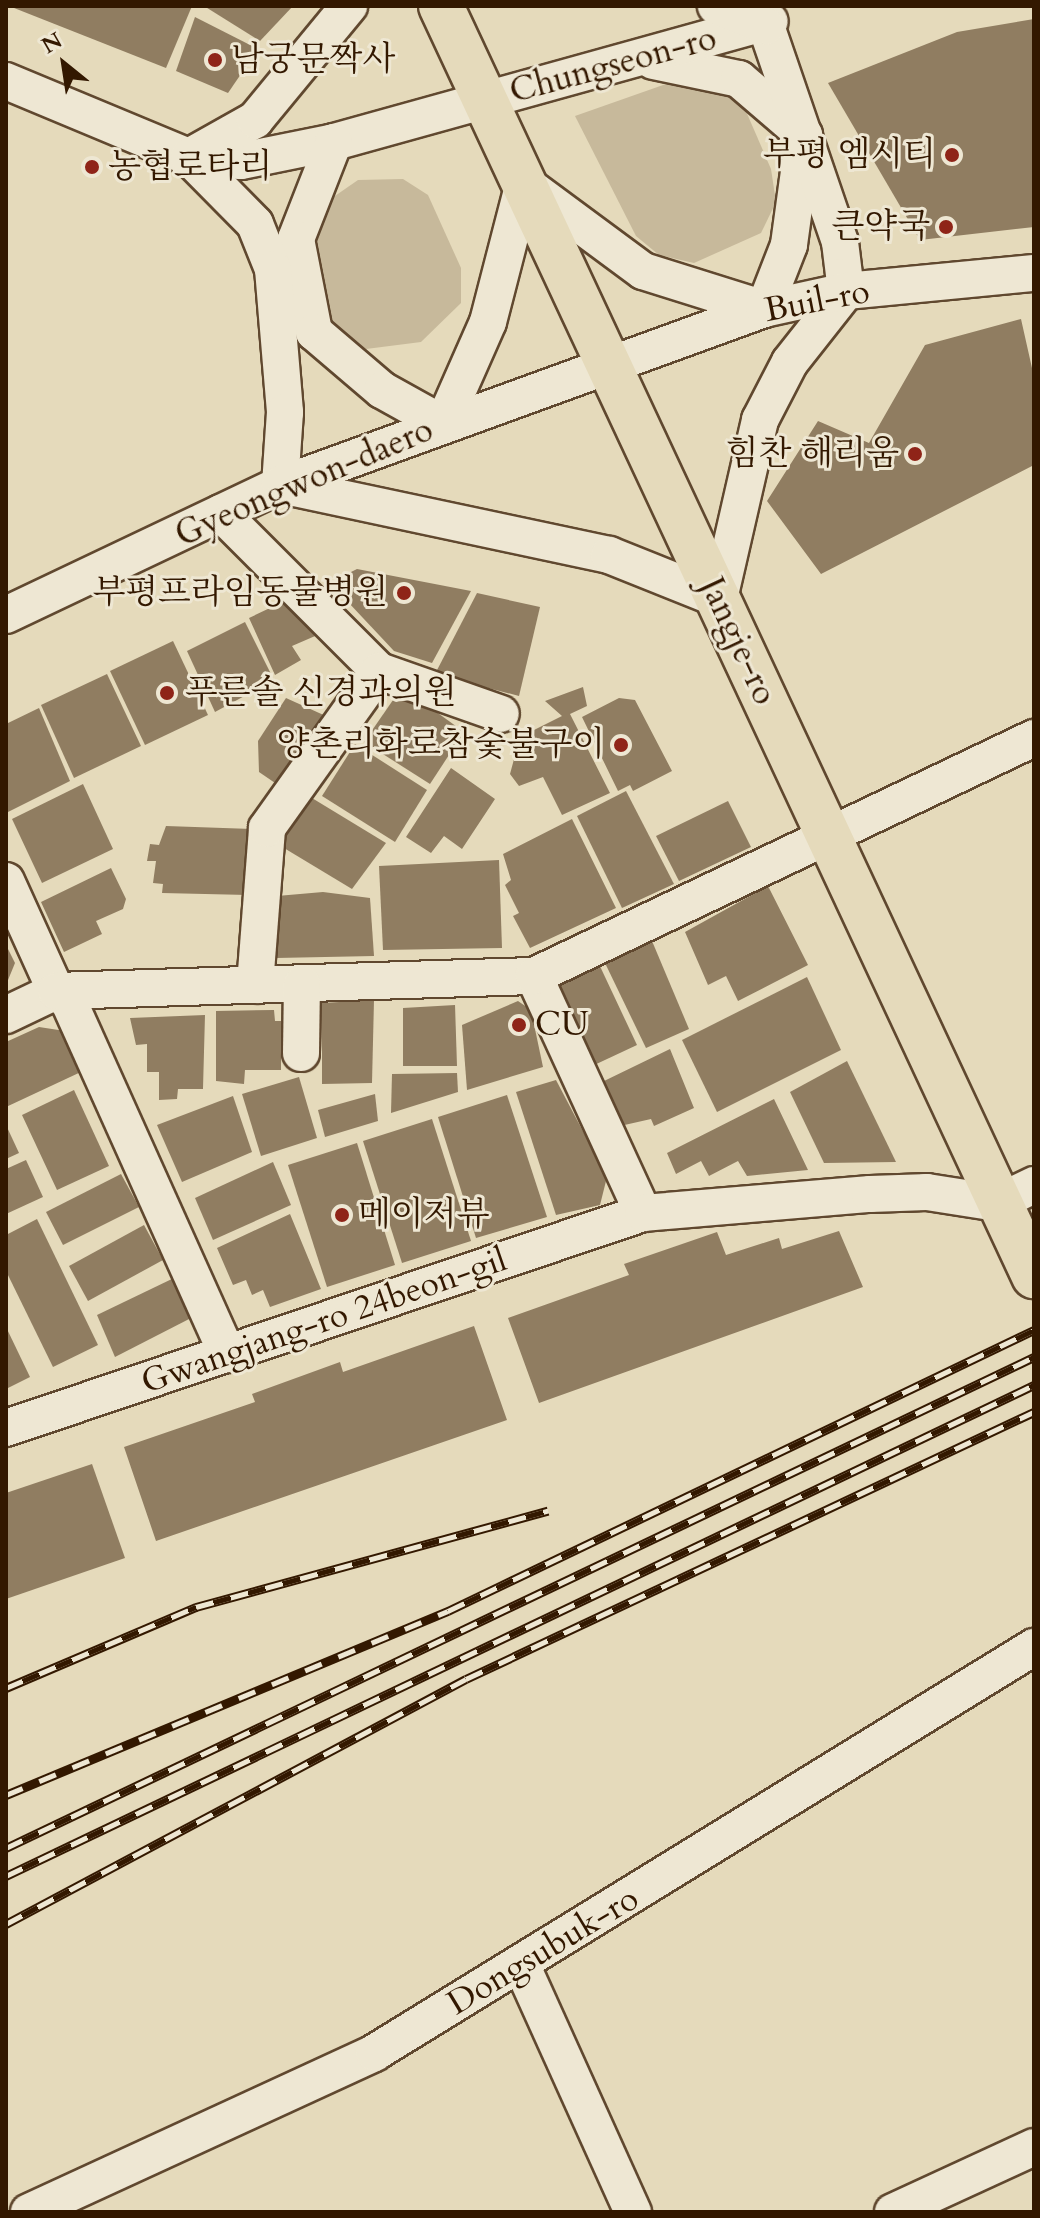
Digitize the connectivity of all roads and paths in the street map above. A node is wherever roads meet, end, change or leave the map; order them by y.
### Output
1 (349, 6) edge
2 (441, 6) edge
3 (716, 6) edge
4 (772, 16) edge
5 (633, 58) junction
6 (6, 81) edge
7 (484, 99) junction
8 (804, 135) junction
9 (334, 142) junction
10 (189, 157) junction
11 (524, 183) junction
12 (1034, 273) edge
13 (846, 291) junction
14 (764, 309) junction
15 (608, 362) junction
16 (443, 424) junction
17 (280, 485) junction
18 (221, 513) junction
19 (719, 599) junction
20 (6, 615) edge
21 (379, 671) junction
22 (501, 714) dead end
23 (1034, 738) edge
24 (829, 839) junction
25 (6, 881) edge
26 (534, 976) junction
27 (302, 984) junction
28 (255, 985) junction
29 (56, 991) junction
30 (6, 1015) edge
31 (301, 1053) dead end
32 (1016, 1194) edge
33 (643, 1213) junction
34 (1034, 1276) edge
35 (227, 1354) junction
36 (6, 1428) edge
37 (1034, 1647) edge
38 (521, 1964) junction
39 (1034, 2147) edge
40 (29, 2212) edge
41 (633, 2212) edge
42 (893, 2212) edge

1 - 10 street
2 - 7 main road, Jangje-ro
3 - 4 street
4 - 5 street, Chungseon-ro
4 - 8 street
5 - 7 street, Chungseon-ro
5 - 8 street
6 - 10 street
7 - 9 street, Chungseon-ro
7 - 11 main road, Jangje-ro
8 - 13 street
8 - 14 street
9 - 10 street, Chungseon-ro
9 - 16 street
10 - 17 street
11 - 14 street
11 - 15 main road, Jangje-ro
11 - 16 street
12 - 13 street, Buil-ro
13 - 14 street, Buil-ro
13 - 19 street
14 - 15 street, Buil-ro
15 - 16 street, Gyeongwon-daero
15 - 19 main road, Jangje-ro
16 - 17 street, Gyeongwon-daero
17 - 18 street, Gyeongwon-daero
17 - 19 street
18 - 20 street, Gyeongwon-daero
18 - 21 street
19 - 24 main road, Jangje-ro
21 - 22 street
21 - 28 street
23 - 24 street
24 - 26 street
24 - 32 main road, Jangje-ro
25 - 29 street
26 - 27 street
26 - 33 street
27 - 28 street
27 - 31 street
28 - 29 street
29 - 30 street
29 - 35 street
32 - 33 street, Gwangjang-ro 24beon-gil
32 - 34 main road, Jangje-ro
33 - 35 street, Gwangjang-ro 24beon-gil
35 - 36 street, Gwangjang-ro 24beon-gil
37 - 38 street, Dongsubuk-ro
38 - 40 street, Dongsubuk-ro
38 - 41 street
39 - 42 street

